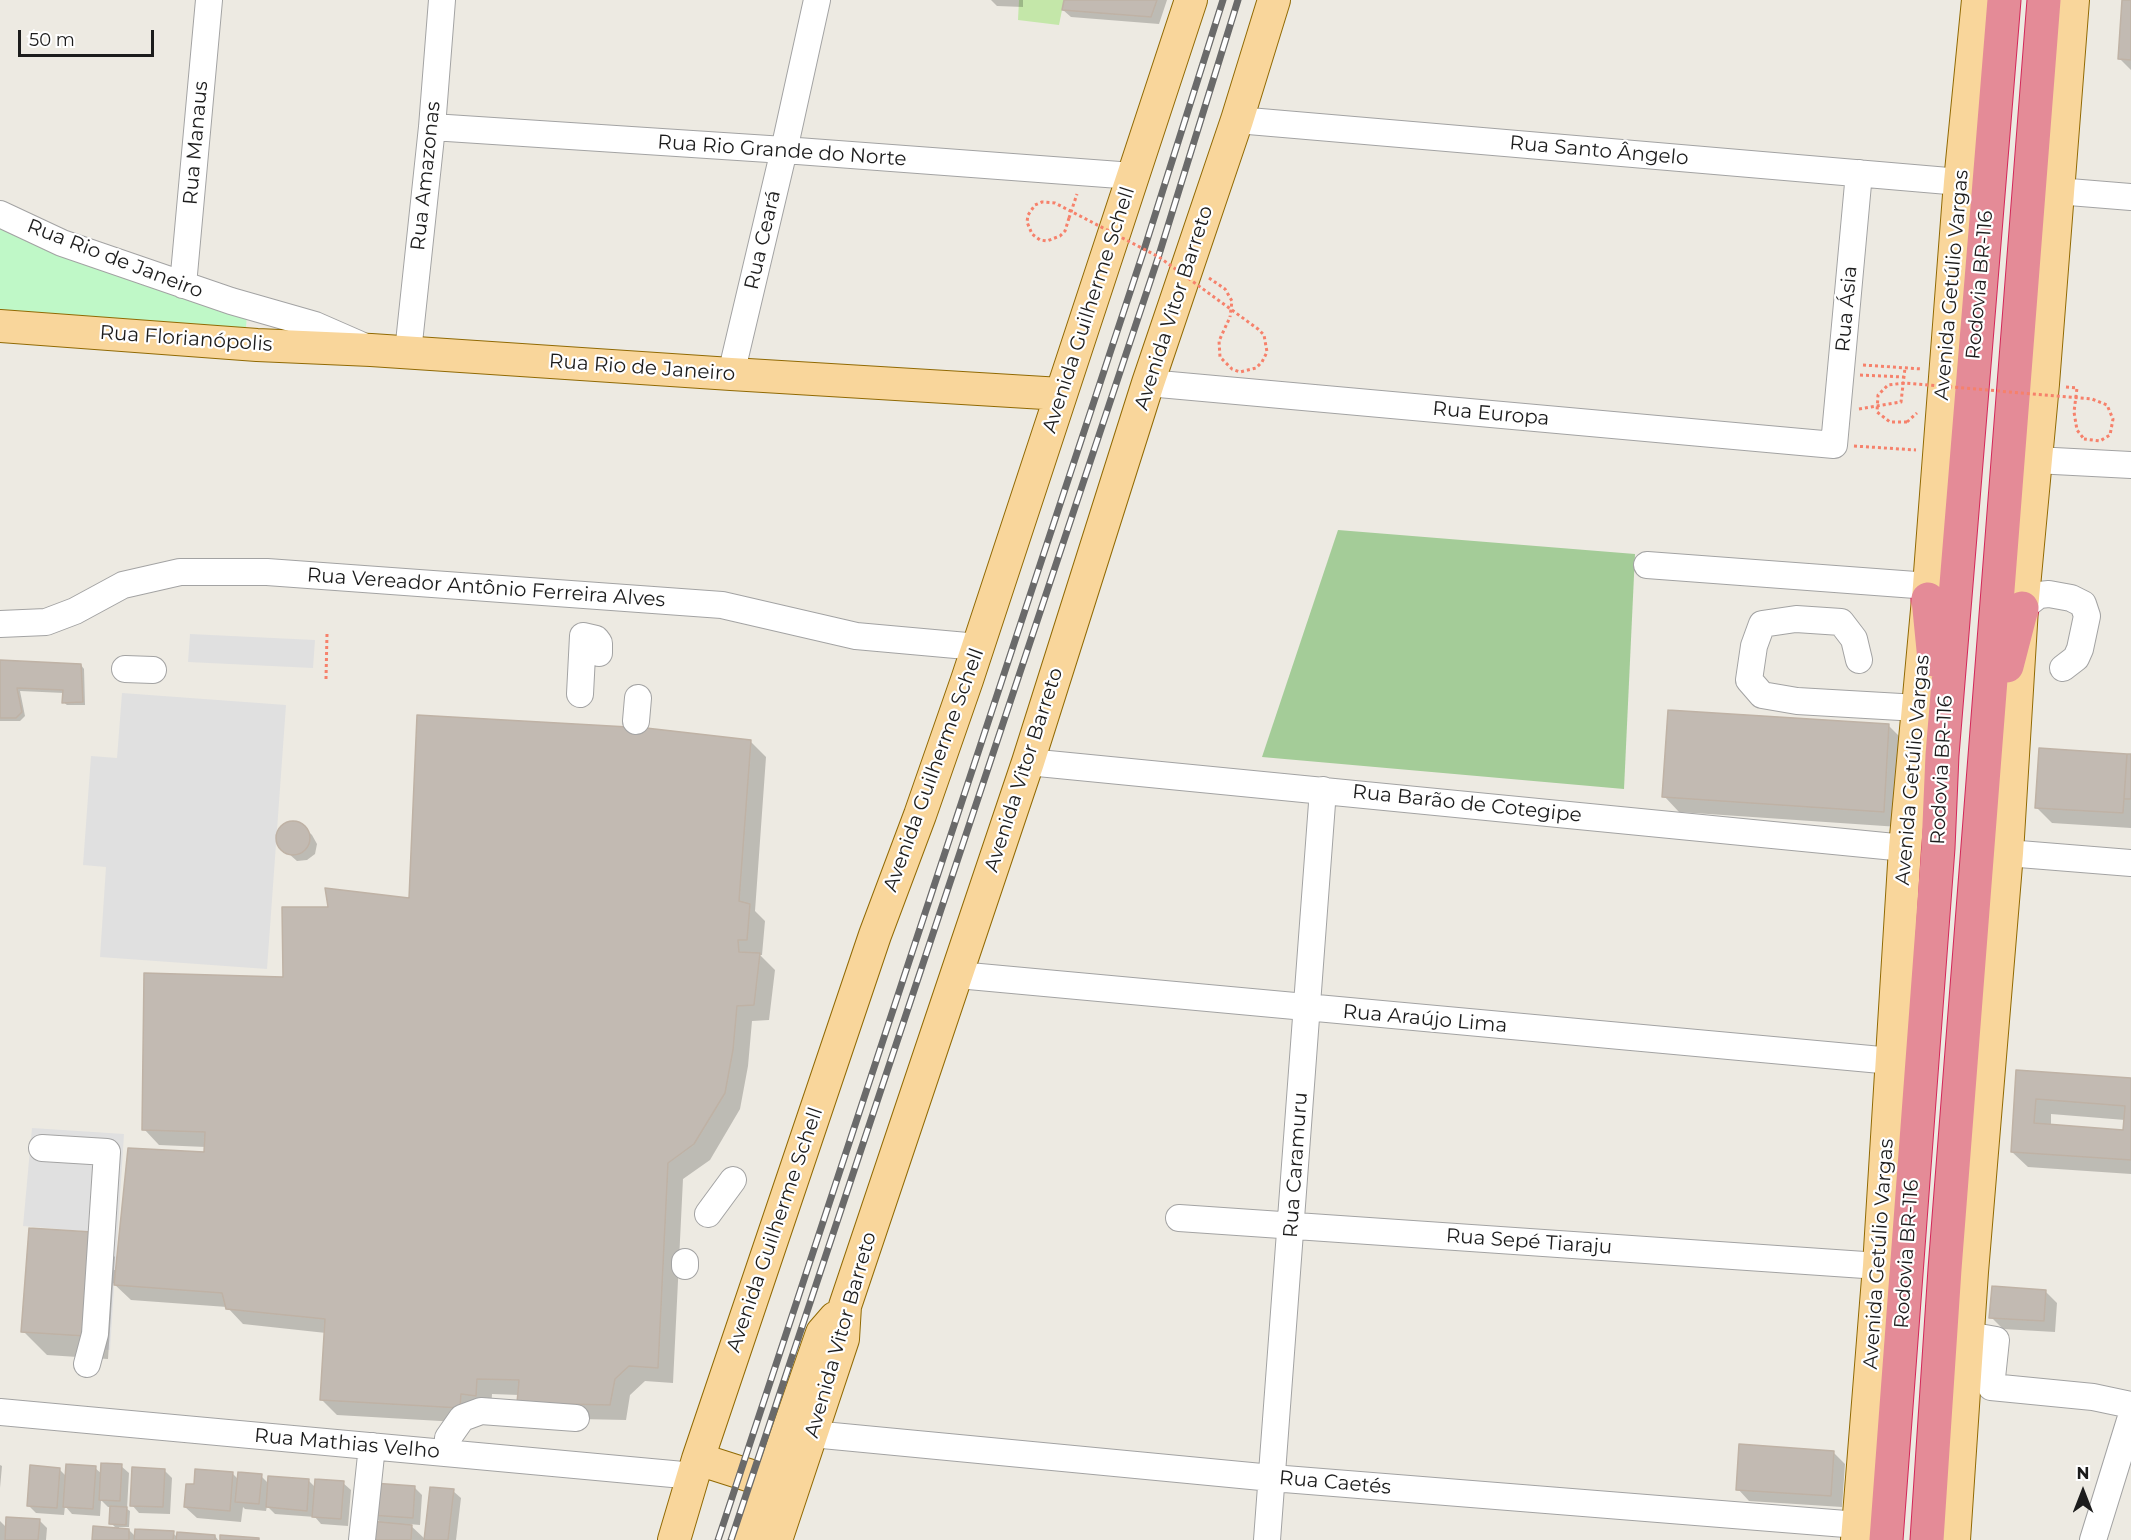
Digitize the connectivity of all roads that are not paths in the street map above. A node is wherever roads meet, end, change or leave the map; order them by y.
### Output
1 (208, 0) edge
2 (442, 0) edge
3 (817, 0) edge
4 (1191, 0) edge
5 (1274, 0) edge
6 (1978, 0) edge
7 (2004, 0) edge
8 (2044, 0) edge
9 (2073, 0) edge
10 (1237, 120) junction
11 (432, 128) junction
12 (784, 150) junction
13 (1859, 173) junction
14 (1133, 176) junction
15 (1960, 182) junction
16 (2056, 191) junction
17 (2131, 197) edge
18 (0, 214) edge
19 (183, 285) junction
20 (231, 302) junction
21 (0, 326) edge
22 (257, 345) junction
23 (371, 350) junction
24 (408, 352) junction
25 (731, 374) junction
26 (1148, 383) junction
27 (1061, 394) junction
28 (1834, 445) joint
29 (2036, 460) junction
30 (2131, 465) edge
31 (1647, 565) dead end
32 (1929, 592) junction
33 (2022, 608) junction
34 (0, 624) edge
35 (591, 644) dead end
36 (978, 647) junction
37 (1859, 660) dead end
38 (2063, 668) dead end
39 (125, 669) dead end
40 (153, 670) dead end
41 (580, 694) dead end
42 (1918, 708) junction
43 (1942, 754) junction
44 (1984, 755) junction
45 (1028, 762) junction
46 (1323, 790) junction
47 (1905, 848) junction
48 (2007, 853) junction
49 (2131, 863) edge
50 (957, 975) junction
51 (1308, 1009) junction
52 (1892, 1061) junction
53 (42, 1148) dead end
54 (733, 1180) dead end
55 (708, 1214) dead end
56 (1179, 1218) dead end
57 (1291, 1225) junction
58 (1879, 1266) junction
59 (845, 1306) junction
60 (1968, 1335) junction
61 (87, 1364) dead end
62 (2131, 1406) edge
63 (0, 1412) edge
64 (2131, 1417) edge
65 (576, 1418) dead end
66 (812, 1434) junction
67 (372, 1446) junction
68 (447, 1453) junction
69 (2124, 1461) edge
70 (696, 1468) junction
71 (1272, 1478) junction
72 (767, 1490) junction
73 (1867, 1535) edge
74 (362, 1540) edge
75 (674, 1540) edge
76 (750, 1540) edge
77 (776, 1540) edge
78 (1267, 1540) edge
79 (1927, 1540) edge
80 (1954, 1540) edge
81 (2093, 1540) edge

1 - 19 street, Rua Manaus
2 - 11 street, Rua Amazonas
3 - 12 street, Rua Ceará
4 - 14 main road, Avenida Guilherme Schell
5 - 10 main road, Avenida Vitor Barreto
6 - 15 main road, Avenida Getúlio Vargas
7 - 43 highway, Rodovia BR-116
8 - 44 highway, Rodovia BR-116
9 - 16 main road
10 - 13 street, Rua Santo Ângelo
10 - 26 main road, Avenida Vitor Barreto
11 - 12 street, Rua Rio Grande do Norte
11 - 24 street, Rua Amazonas
12 - 14 street, Rua Rio Grande do Norte
12 - 25 street, Rua Ceará
13 - 15 street, Rua Santo Ângelo
13 - 28 street, Rua Ásia
14 - 27 main road, Avenida Guilherme Schell
15 - 32 main road, Avenida Getúlio Vargas
16 - 17 street
16 - 29 main road
18 - 19 street, Rua Rio de Janeiro
19 - 20 street, Rua Rio de Janeiro
20 - 22 street, Rua Rio de Janeiro
20 - 23 street, Rua Rio de Janeiro
21 - 22 main road, Rua Florianópolis
22 - 23 main road, Rua Florianópolis
23 - 24 main road, Rua Rio de Janeiro
24 - 25 main road, Rua Rio de Janeiro
25 - 27 main road, Rua Rio de Janeiro
26 - 28 street, Rua Europa
26 - 45 main road, Avenida Vitor Barreto
27 - 36 main road, Avenida Guilherme Schell
29 - 30 street
29 - 33 main road
31 - 32 street
32 - 42 main road, Avenida Getúlio Vargas
32 - 43 highway
33 - 38 street
33 - 44 highway
33 - 48 main road
34 - 36 street, Rua Vereador Antônio Ferreira Alves
35 - 41 street
36 - 70 main road, Avenida Guilherme Schell
37 - 42 street
39 - 40 street
42 - 47 main road, Avenida Getúlio Vargas
43 - 73 highway, Rodovia BR-116
44 - 79 highway, Rodovia BR-116
45 - 46 street, Rua Barão de Cotegipe
45 - 50 main road, Avenida Vitor Barreto
46 - 47 street, Rua Barão de Cotegipe
46 - 51 street, Rua Caramuru
47 - 52 main road, Avenida Getúlio Vargas
48 - 49 street
48 - 60 main road
50 - 51 street, Rua Araújo Lima
50 - 59 main road, Avenida Vitor Barreto
51 - 52 street, Rua Araújo Lima
51 - 57 street, Rua Caramuru
52 - 58 main road, Avenida Getúlio Vargas
53 - 61 street
54 - 55 street
56 - 57 street, Rua Sepé Tiaraju
57 - 58 street, Rua Sepé Tiaraju
57 - 71 street, Rua Caramuru
58 - 73 main road, Avenida Getúlio Vargas
59 - 66 main road, Avenida Vitor Barreto
59 - 72 main road
60 - 62 street
60 - 80 main road
63 - 67 street, Rua Mathias Velho
64 - 69 street
65 - 68 street
66 - 71 street, Rua Caetés
66 - 77 main road, Avenida Vitor Barreto
67 - 68 street, Rua Mathias Velho
67 - 74 street
68 - 70 street, Rua Mathias Velho
69 - 81 street
70 - 72 main road
70 - 75 main road, Avenida Guilherme Schell
71 - 73 street, Rua Caetés
71 - 78 street, Rua Caramuru
72 - 76 main road

